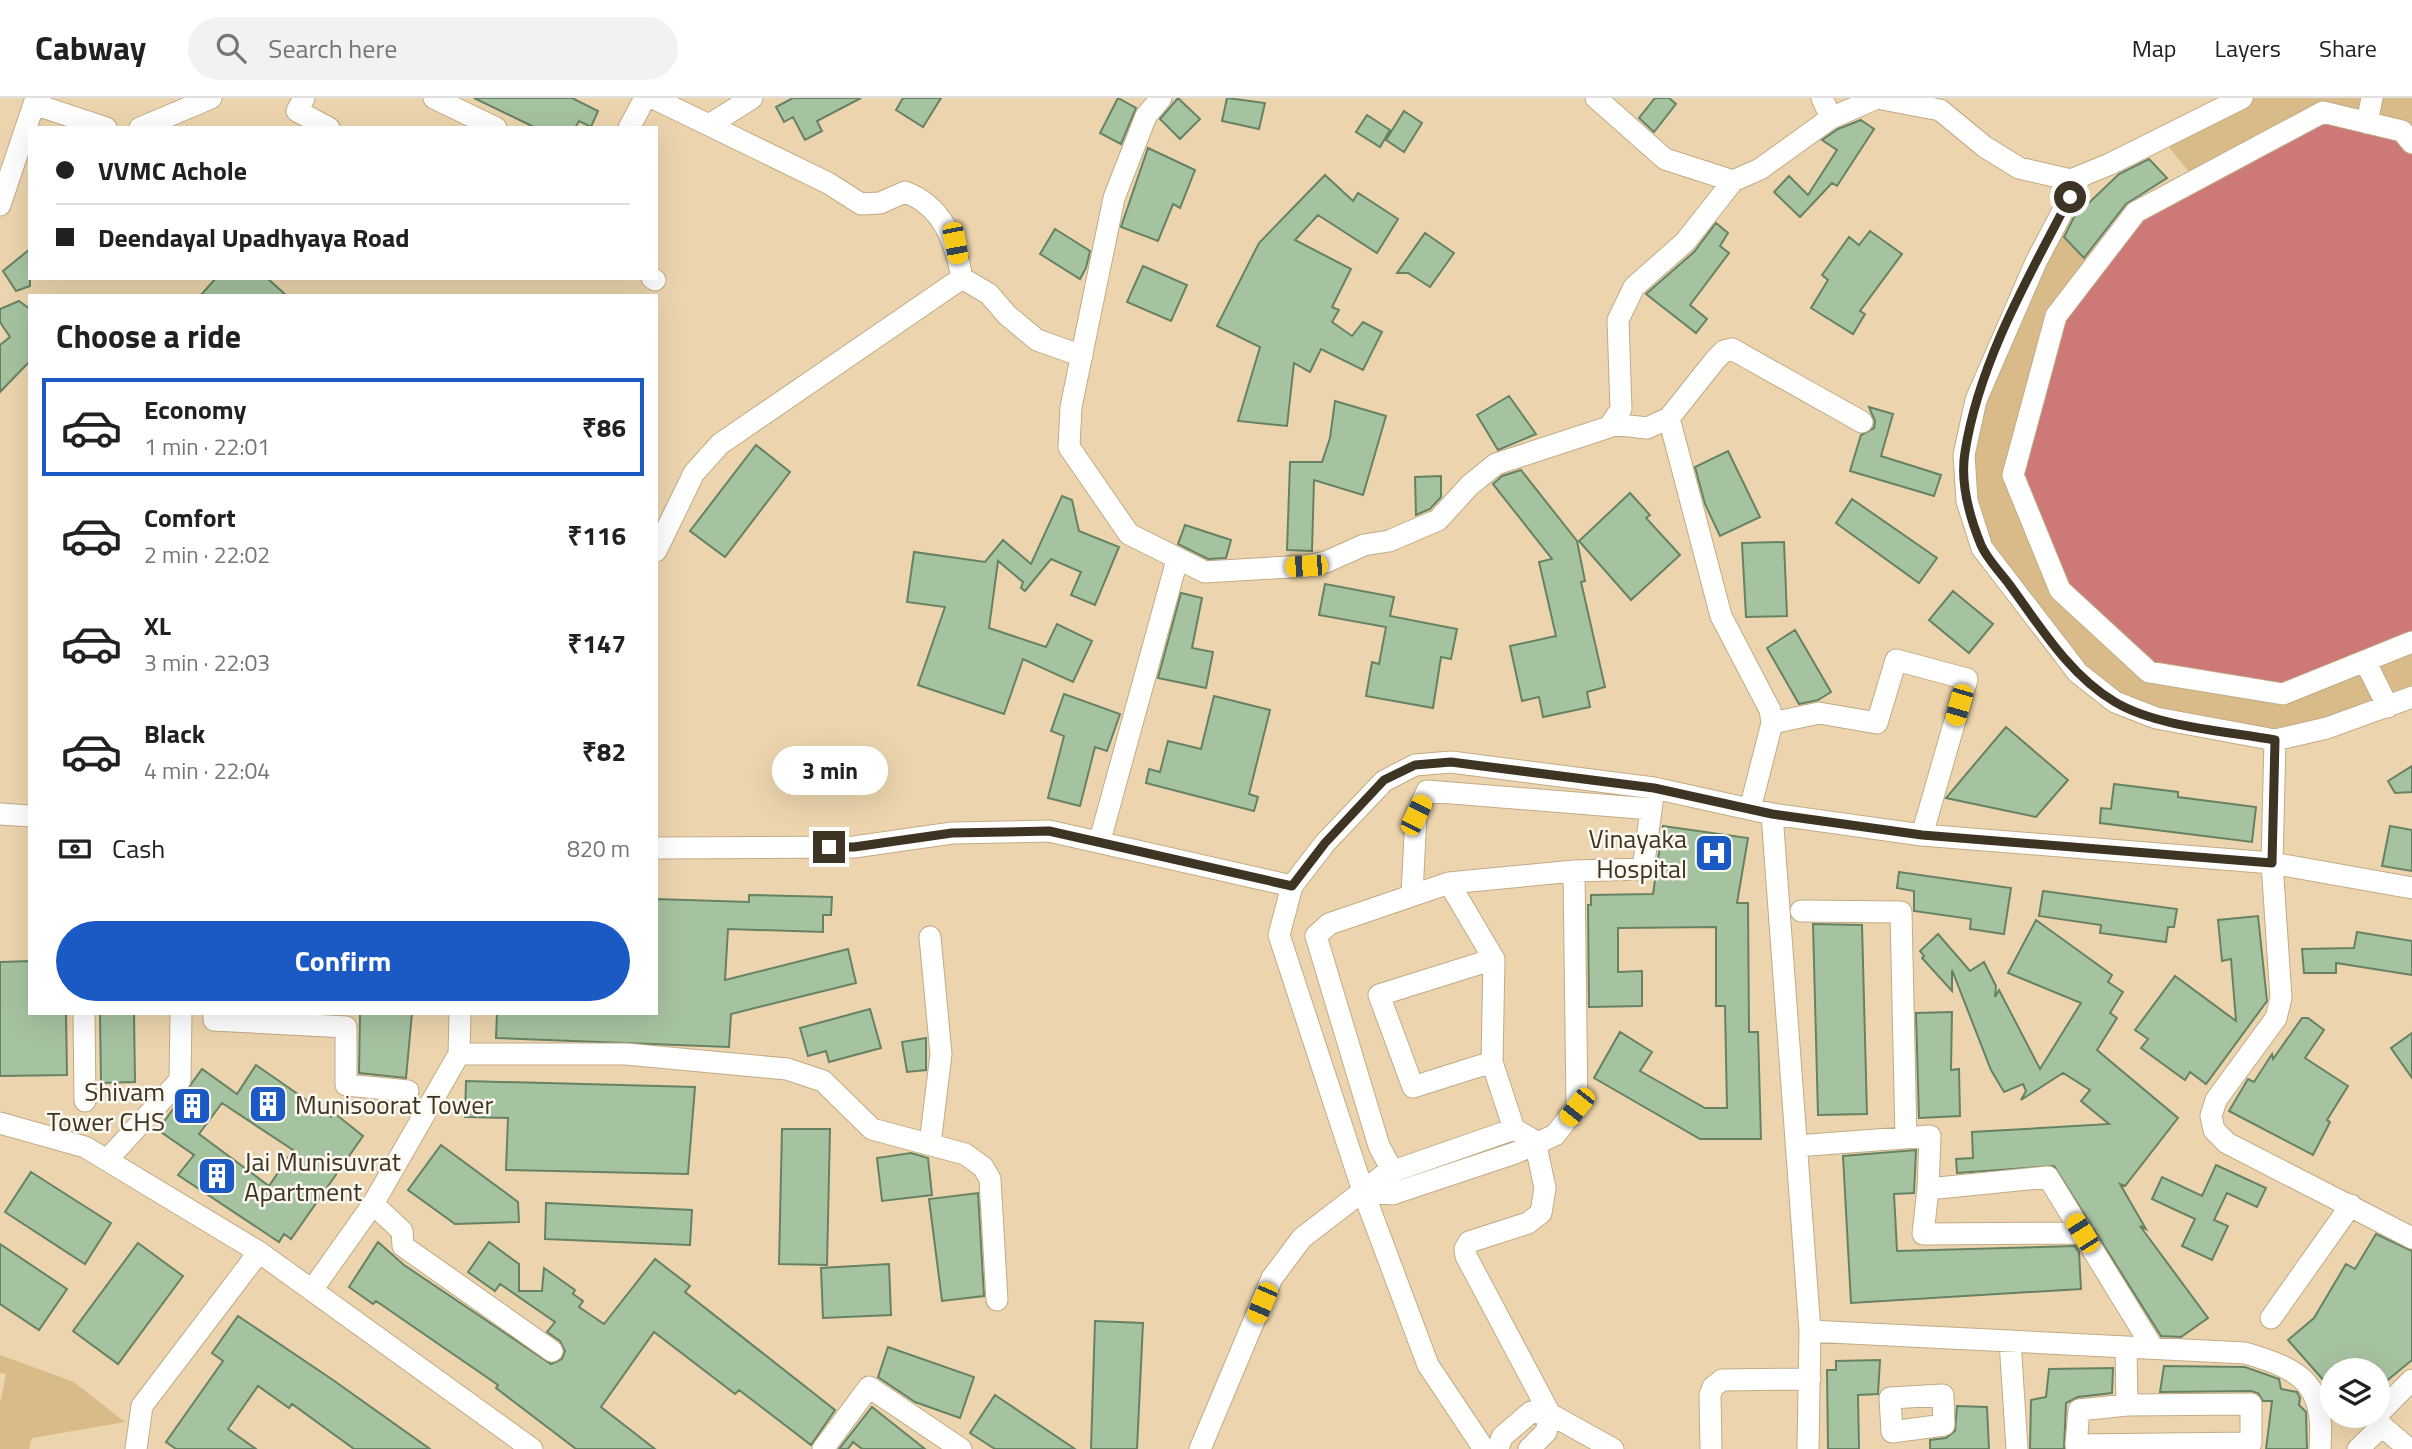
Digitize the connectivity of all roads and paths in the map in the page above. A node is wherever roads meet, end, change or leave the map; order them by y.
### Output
1 (211, 98) edge
2 (304, 98) edge
3 (434, 98) edge
4 (645, 98) edge
5 (653, 98) edge
6 (752, 98) edge
7 (1161, 98) edge
8 (1596, 98) edge
9 (1822, 98) edge
10 (2242, 98) edge
11 (2372, 98) edge
12 (35, 101) edge
13 (1927, 103) edge
14 (1831, 118) junction
15 (2367, 123) junction
16 (709, 125) junction
17 (101, 126) edge
18 (145, 126) edge
19 (325, 126) edge
20 (492, 126) edge
21 (630, 126) edge
22 (2412, 143) edge
23 (2081, 176) junction
24 (1733, 181) junction
25 (0, 205) edge
26 (962, 278) junction
27 (1082, 356) junction
28 (1669, 418) junction
29 (1862, 422) dead end
30 (1611, 424) junction
31 (658, 547) edge
32 (1177, 560) junction
33 (2412, 642) edge
34 (2365, 661) junction
35 (2412, 697) edge
36 (2388, 707) junction
37 (1772, 723) junction
38 (2275, 740) junction
39 (1654, 788) junction
40 (1651, 809) junction
41 (1749, 809) junction
42 (0, 814) edge
43 (1772, 814) junction
44 (28, 816) edge
45 (1922, 835) junction
46 (1100, 840) junction
47 (658, 848) edge
48 (2272, 863) junction
49 (1574, 871) junction
50 (1449, 883) junction
51 (1292, 886) junction
52 (2412, 888) edge
53 (1412, 894) junction
54 (1801, 911) dead end
55 (930, 937) dead end
56 (1493, 959) junction
57 (84, 1015) edge
58 (181, 1015) edge
59 (214, 1015) edge
60 (460, 1015) edge
61 (459, 1054) junction
62 (1492, 1062) junction
63 (408, 1091) dead end
64 (85, 1101) dead end
65 (0, 1123) edge
66 (1514, 1129) junction
67 (1906, 1138) junction
68 (1535, 1141) junction
69 (929, 1144) junction
70 (1796, 1146) junction
71 (107, 1160) junction
72 (1393, 1172) junction
73 (1927, 1189) junction
74 (1363, 1191) junction
75 (373, 1204) junction
76 (2351, 1205) junction
77 (2082, 1233) junction
78 (2412, 1238) edge
79 (260, 1252) junction
80 (312, 1290) junction
81 (997, 1300) dead end
82 (2271, 1318) dead end
83 (1810, 1331) junction
84 (2010, 1341) junction
85 (2126, 1347) junction
86 (2153, 1348) junction
87 (552, 1351) dead end
88 (1810, 1379) junction
89 (2412, 1380) edge
90 (2390, 1402) edge
91 (2127, 1405) junction
92 (1550, 1414) junction
93 (2365, 1428) edge
94 (136, 1449) edge
95 (532, 1449) edge
96 (822, 1449) edge
97 (961, 1449) edge
98 (1200, 1449) edge
99 (1485, 1449) edge
100 (1498, 1449) edge
101 (1529, 1449) edge
102 (1613, 1449) edge
103 (1710, 1449) edge
104 (1808, 1449) edge
105 (2017, 1449) edge
106 (2319, 1449) edge
107 (2345, 1449) edge
108 (2358, 1449) edge
109 (2409, 1449) edge

1 - 18 street
2 - 19 street
3 - 20 street
4 - 21 street
5 - 16 street
6 - 16 street
7 - 27 street
8 - 24 street
9 - 14 street
10 - 23 street
11 - 15 street
12 - 17 street
12 - 25 street
13 - 14 street
13 - 23 street
14 - 24 street
15 - 22 street
15 - 34 street
16 - 26 street
23 - 38 street
24 - 30 street
26 - 27 street
26 - 31 street
27 - 32 street
28 - 29 street
28 - 30 street
28 - 37 street
30 - 32 street
32 - 46 street
33 - 34 street
34 - 36 street
35 - 36 street
36 - 38 street
37 - 41 street
37 - 45 street
38 - 48 street
39 - 40 street
39 - 41 street
39 - 51 street
40 - 49 street
40 - 53 street
41 - 43 street
42 - 44 street
43 - 45 street
43 - 70 street
45 - 48 street
46 - 47 street
46 - 51 street
48 - 52 street
48 - 76 street
49 - 50 street
49 - 68 street
50 - 53 street
50 - 56 street
51 - 74 street
53 - 72 street
54 - 67 street
55 - 69 street
56 - 62 street
56 - 62 street
57 - 64 street
58 - 71 street
59 - 63 street
60 - 61 street
61 - 69 street
61 - 75 street
62 - 66 street
65 - 71 street
66 - 68 street
66 - 72 street
67 - 70 street
67 - 73 street
68 - 74 street
68 - 92 street
69 - 81 street
70 - 83 street
71 - 79 street
72 - 74 street
73 - 77 street
73 - 77 street
74 - 98 street
74 - 99 street
75 - 80 street
75 - 87 street
76 - 78 street
76 - 82 street
77 - 86 street
79 - 80 street
79 - 94 street
80 - 95 street
83 - 84 street
83 - 88 street
84 - 85 street
84 - 105 street
85 - 86 street
85 - 91 street
86 - 106 street
88 - 103 street
88 - 104 street
89 - 90 street
91 - 91 street
92 - 100 street
92 - 101 street
92 - 102 street
93 - 107 street
96 - 97 street
108 - 109 street

